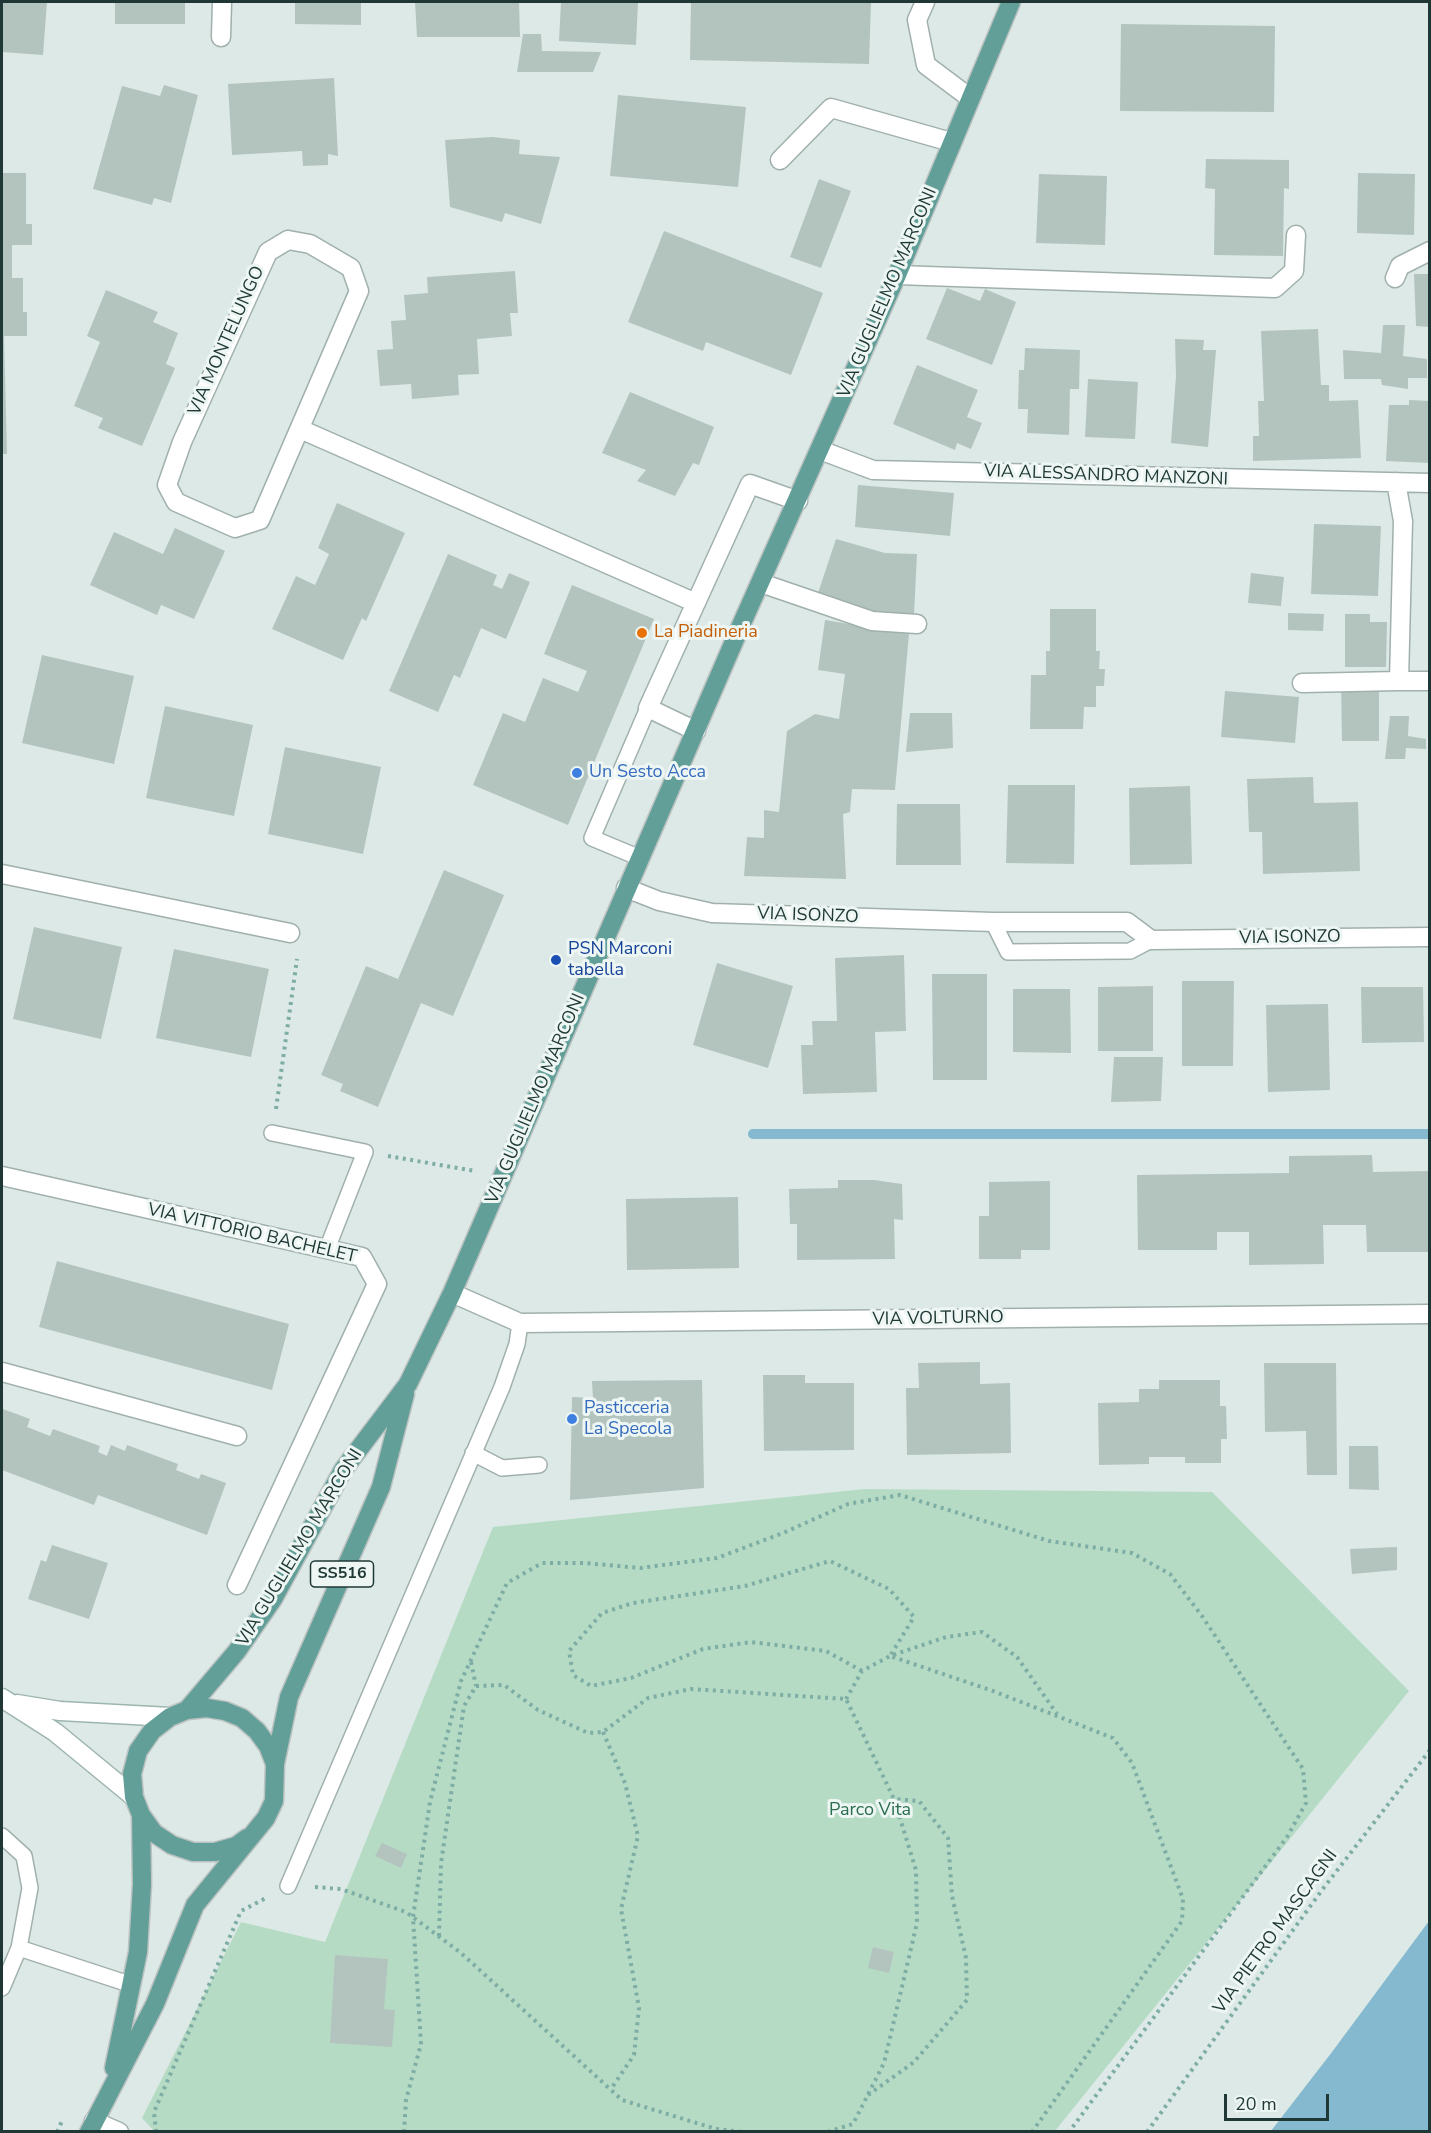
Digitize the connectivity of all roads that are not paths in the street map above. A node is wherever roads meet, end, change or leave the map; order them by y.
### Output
1 (222, 2) edge
2 (925, 2) edge
3 (1011, 2) edge
4 (221, 37) dead end
5 (970, 98) junction
6 (951, 142) junction
7 (780, 160) dead end
8 (1296, 235) dead end
9 (1430, 251) edge
10 (897, 275) junction
11 (1395, 278) dead end
12 (300, 429) junction
13 (820, 450) junction
14 (1396, 482) junction
15 (1430, 483) edge
16 (798, 501) junction
17 (761, 583) junction
18 (696, 603) junction
19 (917, 624) dead end
20 (1399, 681) junction
21 (1430, 681) edge
22 (1302, 682) dead end
23 (648, 708) junction
24 (696, 731) junction
25 (640, 858) junction
26 (2, 874) edge
27 (626, 888) junction
28 (993, 922) junction
29 (1430, 937) edge
30 (294, 940) road end
31 (1151, 940) junction
32 (273, 1133) road end
33 (2, 1176) edge
34 (327, 1249) junction
35 (452, 1293) junction
36 (1430, 1314) edge
37 (520, 1323) junction
38 (2, 1372) edge
39 (408, 1384) junction
40 (237, 1436) dead end
41 (473, 1454) junction
42 (539, 1465) dead end
43 (237, 1586) dead end
44 (7, 1701) edge
45 (187, 1710) junction
46 (170, 1717) junction
47 (275, 1764) junction
48 (134, 1797) junction
49 (141, 1815) junction
50 (254, 1833) junction
51 (2, 1836) edge
52 (288, 1886) road end
53 (20, 1948) junction
54 (132, 1985) junction
55 (2, 1988) edge
56 (107, 2099) junction
57 (92, 2126) edge
58 (119, 2132) edge

1 - 4 street
2 - 5 street
3 - 5 main road, VIA GUGLIELMO MARCONI
5 - 6 main road, VIA GUGLIELMO MARCONI
6 - 7 street
6 - 10 main road, VIA GUGLIELMO MARCONI
8 - 10 street
9 - 11 street
10 - 13 main road, VIA GUGLIELMO MARCONI
12 - 12 street, VIA MONTELUNGO
12 - 18 street
13 - 14 street, VIA ALESSANDRO MANZONI
13 - 16 main road, VIA GUGLIELMO MARCONI
14 - 15 street, VIA ALESSANDRO MANZONI
14 - 20 street
16 - 17 main road, VIA GUGLIELMO MARCONI
16 - 18 street
17 - 19 street
17 - 24 main road, VIA GUGLIELMO MARCONI
18 - 23 street
20 - 21 street
20 - 22 street
23 - 24 street
23 - 25 lane
24 - 25 main road, VIA GUGLIELMO MARCONI
25 - 27 main road, VIA GUGLIELMO MARCONI
26 - 30 street
27 - 28 street, VIA ISONZO
27 - 35 main road, VIA GUGLIELMO MARCONI / SS516
28 - 31 street, VIA ISONZO
28 - 31 lane, VIA ISONZO
29 - 31 street, VIA ISONZO
32 - 34 lane
33 - 34 street, VIA VITTORIO BACHELET
34 - 43 street, VIA VITTORIO BACHELET
35 - 37 street, VIA VOLTURNO
35 - 39 main road, VIA GUGLIELMO MARCONI / SS516
36 - 37 street, VIA VOLTURNO
37 - 41 lane
38 - 40 street
39 - 45 main road, VIA GUGLIELMO MARCONI / SS516
39 - 47 main road, VIA GUGLIELMO MARCONI / SS516
41 - 42 lane
41 - 52 lane
44 - 46 street
44 - 48 street
45 - 46 main road, VIA GUGLIELMO MARCONI / SS516
45 - 47 main road, VIA GUGLIELMO MARCONI / SS516
46 - 48 main road, VIA GUGLIELMO MARCONI / SS516
47 - 50 main road, VIA GUGLIELMO MARCONI / SS516
48 - 49 main road, VIA GUGLIELMO MARCONI / SS516
49 - 50 main road, VIA GUGLIELMO MARCONI / SS516
49 - 54 main road, VIA GUGLIELMO MARCONI / SS516
50 - 56 main road, VIA GUGLIELMO MARCONI / SS516
51 - 53 lane
53 - 54 lane
53 - 55 lane
54 - 56 main road, VIA GUGLIELMO MARCONI / SS516
56 - 57 main road, VIA GUGLIELMO MARCONI / SS516
57 - 58 street

